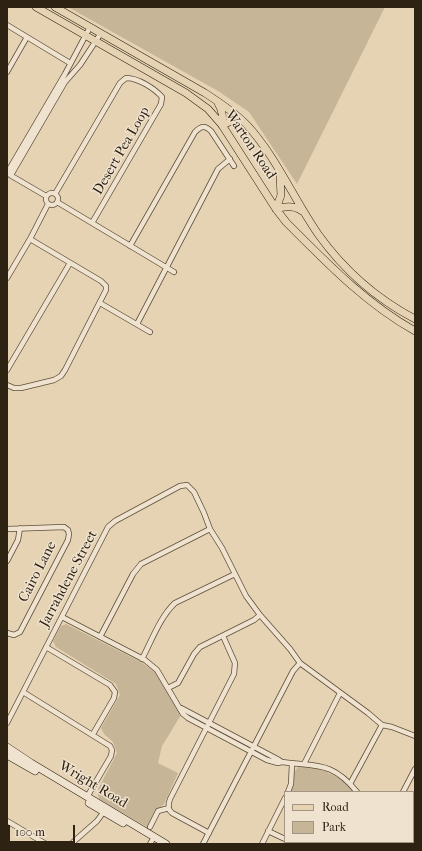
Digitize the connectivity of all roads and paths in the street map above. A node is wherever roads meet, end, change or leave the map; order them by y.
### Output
1 (36, 7) edge
2 (55, 7) edge
3 (7, 25) edge
4 (95, 30) junction
5 (27, 37) junction
6 (91, 37) junction
7 (70, 63) junction
8 (7, 72) edge
9 (217, 101) junction
10 (242, 121) junction
11 (222, 125) junction
12 (230, 159) junction
13 (234, 166) dead end
14 (279, 172) junction
15 (9, 174) edge
16 (55, 194) junction
17 (46, 196) junction
18 (57, 202) junction
19 (48, 204) junction
20 (276, 209) junction
21 (304, 212) junction
22 (92, 223) junction
23 (30, 239) junction
24 (130, 246) junction
25 (70, 263) junction
26 (166, 267) junction
27 (174, 272) dead end
28 (7, 278) edge
29 (100, 303) junction
30 (415, 319) edge
31 (136, 324) junction
32 (415, 331) edge
33 (150, 332) dead end
34 (7, 370) edge
35 (7, 385) edge
36 (20, 528) junction
37 (7, 529) edge
38 (210, 529) junction
39 (7, 561) edge
40 (234, 574) junction
41 (260, 615) junction
42 (62, 617) junction
43 (7, 633) edge
44 (223, 636) junction
45 (100, 637) junction
46 (46, 647) junction
47 (142, 659) junction
48 (300, 663) junction
49 (168, 688) junction
50 (23, 692) junction
51 (340, 693) junction
52 (180, 708) junction
53 (7, 723) edge
54 (209, 724) junction
55 (382, 725) junction
56 (206, 729) junction
57 (93, 734) junction
58 (415, 736) edge
59 (7, 747) edge
60 (254, 747) junction
61 (251, 752) junction
62 (7, 754) edge
63 (282, 762) junction
64 (292, 764) junction
65 (304, 764) junction
66 (415, 769) edge
67 (413, 779) edge
68 (350, 784) junction
69 (288, 791) edge
70 (356, 791) edge
71 (404, 791) edge
72 (87, 797) junction
73 (284, 800) edge
74 (169, 808) junction
75 (105, 810) junction
76 (7, 821) edge
77 (150, 827) dead end
78 (268, 830) junction
79 (209, 833) junction
80 (284, 838) edge
81 (153, 841) edge
82 (46, 844) edge
83 (72, 844) edge
84 (166, 844) edge
85 (203, 844) edge
86 (262, 844) edge

1 - 6 main road, Warton Road
2 - 4 main road, Warton Road
3 - 5 street
4 - 6 main road
4 - 9 main road, Warton Road
5 - 7 street
5 - 8 street
6 - 7 street
6 - 11 main road, Warton Road
6 - 15 street
7 - 15 street
9 - 10 main road, Warton Road
9 - 11 main road
10 - 11 main road
10 - 14 main road, Warton Road
11 - 20 main road, Warton Road
12 - 13 street
12 - 24 street
12 - 26 street
14 - 20 main road
14 - 21 main road, Warton Road
15 - 17 street
16 - 17 street
16 - 18 street
16 - 22 street, Desert Pea Loop
17 - 19 street
18 - 19 street
18 - 22 street
19 - 23 street
20 - 21 main road
20 - 32 main road, Warton Road
21 - 30 main road, Warton Road
22 - 24 street
23 - 25 street
23 - 28 street
24 - 26 street
25 - 29 street
25 - 34 street
26 - 27 street
26 - 31 street
29 - 31 street
29 - 35 street
31 - 33 street
36 - 37 street
36 - 39 street
36 - 43 street, Cairo Lane
38 - 40 street
38 - 42 street, Jarrahdene Street
38 - 45 street
40 - 41 street
40 - 47 street
41 - 44 street
41 - 48 street
42 - 45 street
42 - 46 street, Jarrahdene Street
44 - 49 street
44 - 54 street
45 - 47 street
46 - 50 street, Jarrahdene Street
46 - 57 street
47 - 49 street
48 - 51 street
48 - 60 street
49 - 52 street
50 - 53 street, Jarrahdene Street
50 - 57 street
51 - 55 street
51 - 65 street
52 - 54 street
52 - 56 street
54 - 56 street
54 - 60 street
55 - 58 street
55 - 68 street
56 - 61 street
56 - 74 street
57 - 72 street
59 - 72 main road, Wright Road
60 - 61 street
60 - 63 street
61 - 63 street
61 - 79 street
62 - 75 main road, Wright Road
63 - 64 street
64 - 65 street
64 - 69 street
65 - 68 street
66 - 67 street
67 - 71 street
68 - 70 street
72 - 75 main road, Wright Road
73 - 78 street
74 - 77 street
74 - 79 street
75 - 81 main road, Wright Road
75 - 83 street
76 - 82 street
78 - 80 street
78 - 86 street
79 - 85 street
81 - 84 main road, Wright Road

